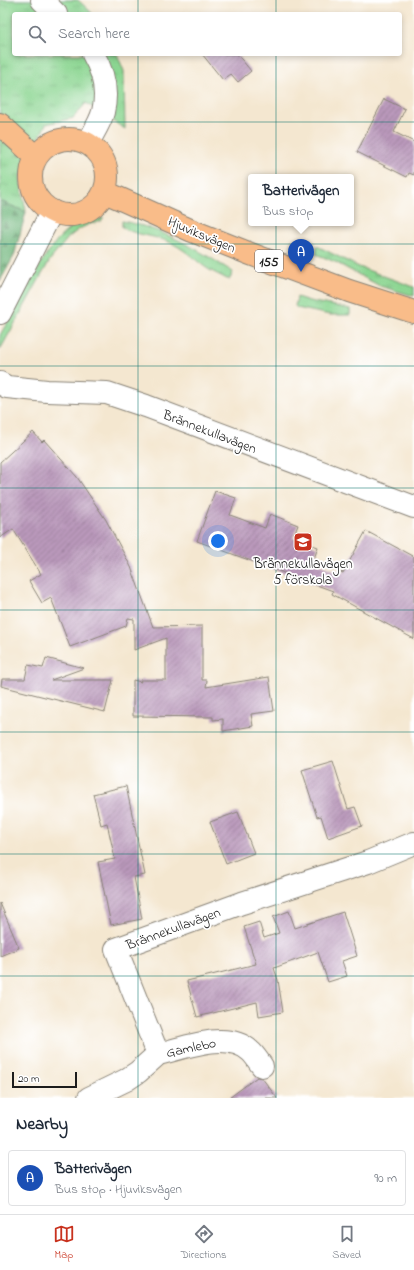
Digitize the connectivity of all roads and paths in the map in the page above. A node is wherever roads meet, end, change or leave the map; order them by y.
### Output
1 (42, 0) edge
2 (54, 12) edge
3 (94, 56) edge
4 (0, 124) edge
5 (88, 143) junction
6 (36, 157) junction
7 (105, 192) junction
8 (52, 211) junction
9 (414, 312) edge
10 (0, 313) edge
11 (0, 383) edge
12 (414, 507) edge
13 (414, 842) edge
14 (158, 1054) junction
15 (262, 1066) dead end
16 (89, 1098) edge

1 - 2 street
3 - 5 street
4 - 6 main road
5 - 6 main road
5 - 7 main road
6 - 8 main road
7 - 8 main road
7 - 9 main road, Hjuviksvägen / 155
8 - 10 street
11 - 12 street, Brännekullavägen
13 - 14 street, Brännekullavägen
14 - 15 street, Gamlebo
14 - 16 street

